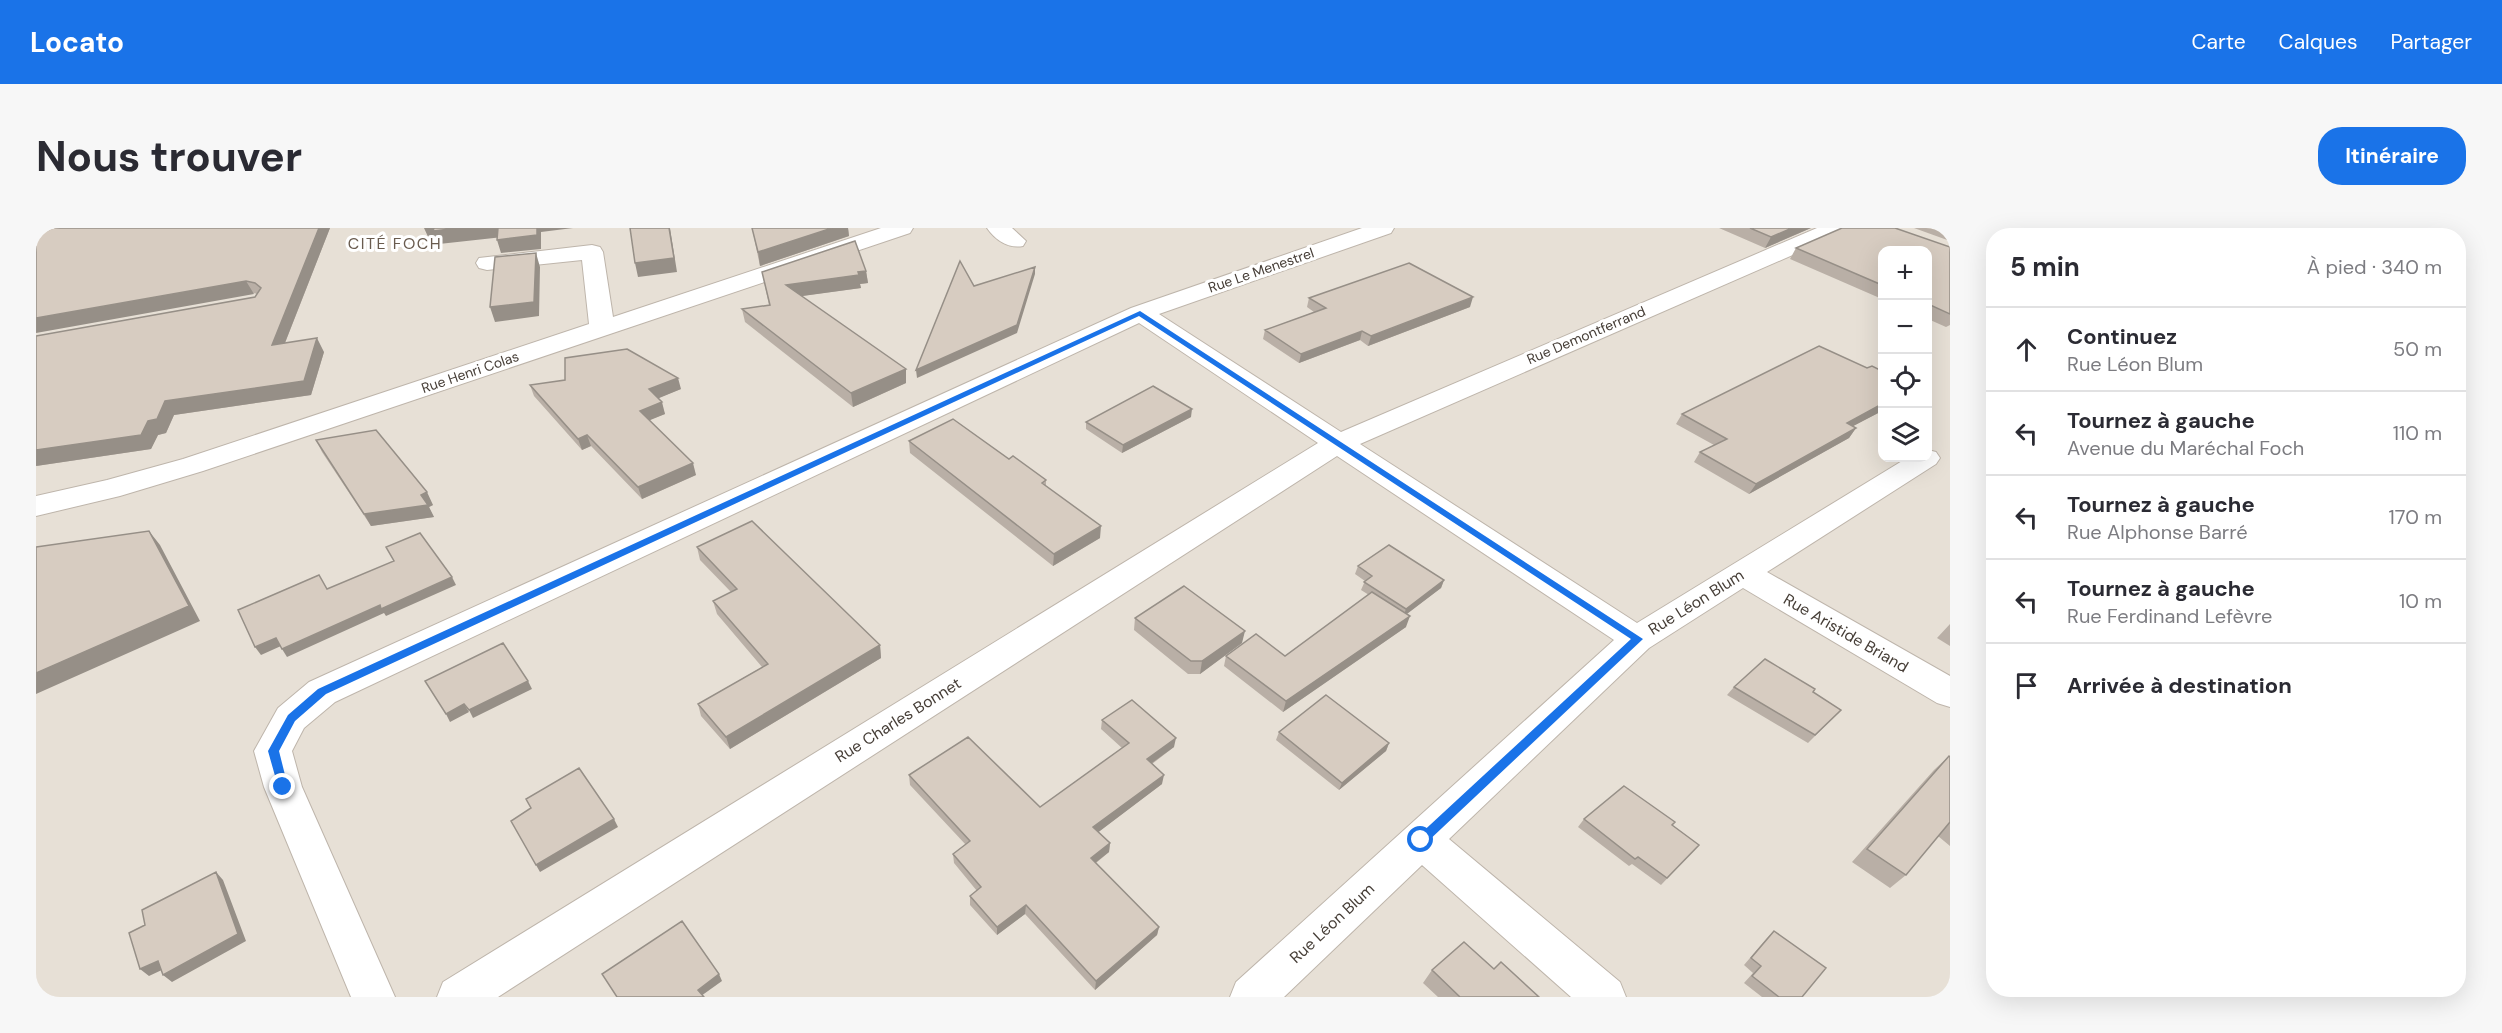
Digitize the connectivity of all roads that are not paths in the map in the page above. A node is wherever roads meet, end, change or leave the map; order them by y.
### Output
1 (902, 228) edge
2 (1383, 228) edge
3 (1834, 228) edge
4 (487, 263) dead end
5 (1140, 313) junction
6 (602, 327) junction
7 (1338, 443) junction
8 (1939, 450) edge
9 (36, 506) edge
10 (1743, 573) junction
11 (1638, 639) junction
12 (1950, 693) edge
13 (1421, 840) junction
14 (373, 997) edge
15 (459, 997) edge
16 (1252, 997) edge
17 (1604, 997) edge

1 - 6 street, Rue Henri Colas
2 - 5 street, Rue Le Menestrel
3 - 7 street, Rue Demontferrand
4 - 6 street
5 - 7 street
5 - 14 street, Rue Le Menestrel
6 - 9 street, Rue Henri Colas
7 - 11 street
7 - 15 street, Rue Charles Bonnet
8 - 10 street, Rue Léon Blum
10 - 11 street, Rue Léon Blum
10 - 12 street, Rue Aristide Briand
11 - 13 street, Rue Léon Blum
13 - 16 street, Rue Léon Blum
13 - 17 street

